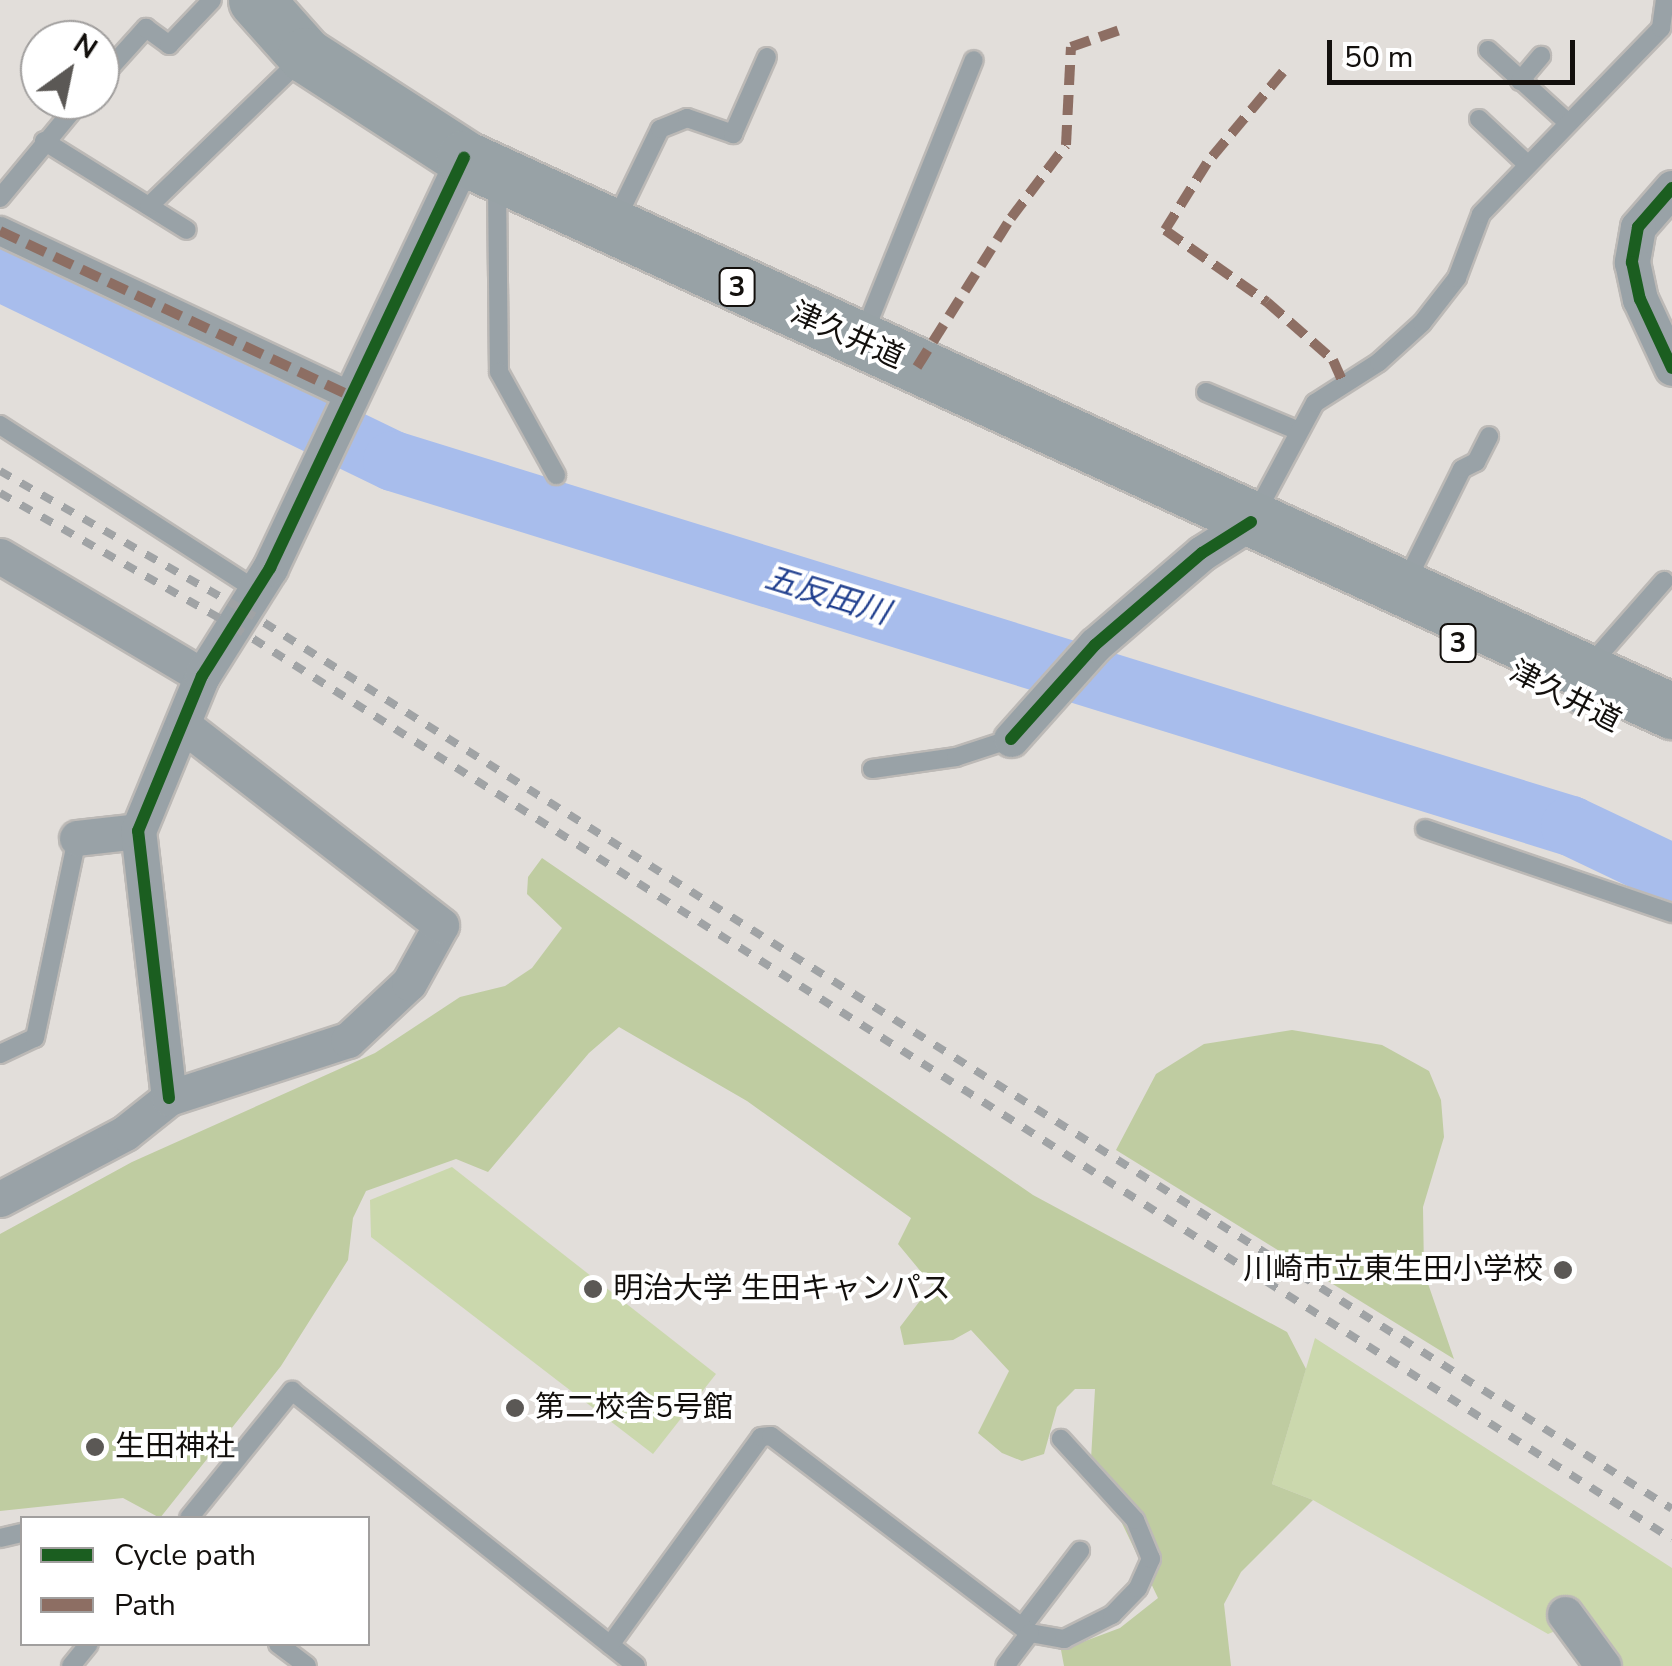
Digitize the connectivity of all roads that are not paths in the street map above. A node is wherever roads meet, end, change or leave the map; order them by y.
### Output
1 (212, 0) edge
2 (256, 0) edge
3 (1665, 0) edge
4 (1488, 50) dead end
5 (305, 55) junction
6 (1541, 56) dead end
7 (120, 57) edge
8 (767, 58) dead end
9 (974, 60) dead end
10 (1520, 81) junction
11 (1480, 118) dead end
12 (63, 120) edge
13 (1566, 122) junction
14 (44, 141) junction
15 (481, 166) junction
16 (1528, 166) junction
17 (1672, 188) edge
18 (0, 198) edge
19 (148, 206) junction
20 (187, 230) dead end
21 (611, 230) junction
22 (0, 231) edge
23 (860, 343) junction
24 (1672, 368) edge
25 (1206, 392) dead end
26 (349, 405) junction
27 (0, 425) edge
28 (1299, 431) junction
29 (1488, 436) dead end
30 (556, 475) dead end
31 (1251, 522) junction
32 (0, 556) edge
33 (1664, 581) dead end
34 (1405, 585) junction
35 (256, 590) junction
36 (202, 676) junction
37 (1583, 688) junction
38 (1672, 711) edge
39 (184, 726) junction
40 (1012, 740) joint
41 (1672, 750) edge
42 (872, 769) dead end
43 (1425, 829) dead end
44 (138, 831) junction
45 (77, 838) joint
46 (1672, 914) edge
47 (0, 1054) edge
48 (169, 1098) junction
49 (0, 1199) edge
50 (1061, 1439) dead end
51 (190, 1516) edge
52 (1080, 1551) dead end
53 (1565, 1614) dead end
54 (1026, 1630) junction
55 (610, 1645) junction
56 (87, 1646) edge
57 (281, 1646) edge
58 (72, 1666) edge
59 (306, 1666) edge
60 (636, 1666) edge
61 (1006, 1666) edge
62 (1603, 1666) edge

1 - 7 lane
2 - 5 main road, 津久井道 / 3
3 - 13 lane
4 - 10 lane
5 - 15 main road, 津久井道 / 3
5 - 19 lane
6 - 10 lane
8 - 21 lane
9 - 23 lane
10 - 13 lane
11 - 16 lane
12 - 14 lane
13 - 16 lane
14 - 18 lane
14 - 19 lane
15 - 21 main road, 津久井道 / 3
15 - 26 street
15 - 30 lane
16 - 28 lane
17 - 24 street
19 - 20 lane
21 - 23 main road, 津久井道 / 3
22 - 26 street
23 - 31 main road, 津久井道 / 3
25 - 28 lane
26 - 35 street
27 - 35 lane
28 - 31 lane
29 - 34 lane
31 - 34 main road, 津久井道 / 3
31 - 37 main road, 津久井道 / 3
31 - 40 street
32 - 36 street
33 - 37 lane
34 - 37 main road, 津久井道 / 3
35 - 36 street
36 - 39 street
37 - 38 main road, 津久井道 / 3
37 - 41 main road, 津久井道 / 3
39 - 44 street
39 - 48 street
40 - 42 lane
43 - 46 lane
44 - 45 street
44 - 48 street
45 - 47 lane
48 - 49 street
50 - 54 lane
51 - 55 lane
52 - 54 lane
53 - 62 street
54 - 55 lane
54 - 61 lane
55 - 60 lane
56 - 58 lane
57 - 59 lane

